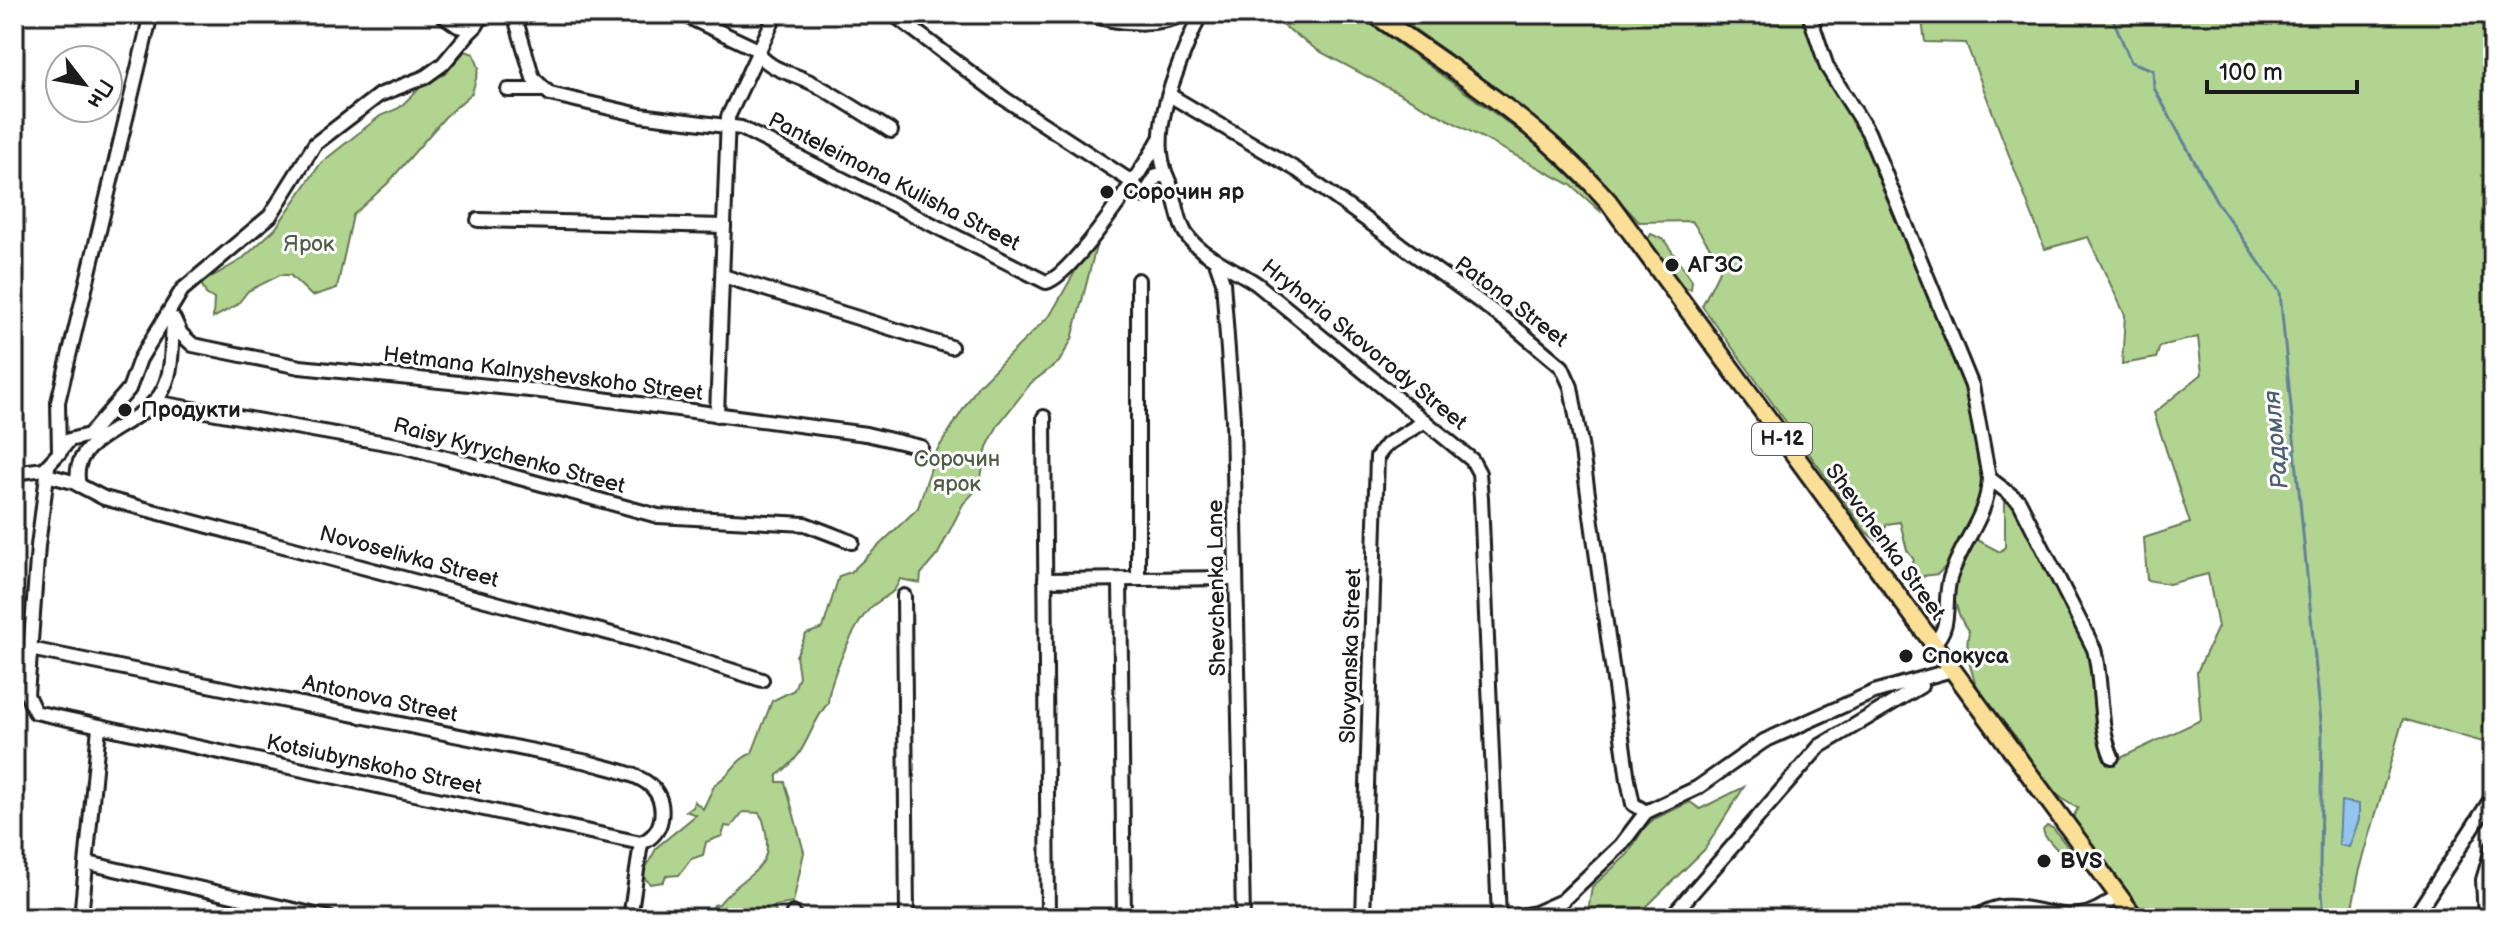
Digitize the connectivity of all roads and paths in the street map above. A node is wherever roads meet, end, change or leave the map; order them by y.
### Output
1 (151, 14) edge
2 (441, 14) edge
3 (487, 14) edge
4 (514, 14) edge
5 (682, 14) edge
6 (776, 14) edge
7 (893, 14) edge
8 (1090, 14) edge
9 (1184, 14) edge
10 (1200, 14) edge
11 (1374, 14) edge
12 (1809, 14) edge
13 (472, 30) junction
14 (757, 57) junction
15 (508, 90) dead end
16 (543, 90) junction
17 (1171, 96) junction
18 (730, 125) junction
19 (891, 131) dead end
20 (1159, 140) junction
21 (1167, 177) junction
22 (1132, 182) junction
23 (1144, 196) junction
24 (478, 220) dead end
25 (1102, 224) junction
26 (724, 226) junction
27 (1215, 259) junction
28 (723, 276) junction
29 (1138, 280) dead end
30 (176, 300) junction
31 (174, 319) junction
32 (951, 347) dead end
33 (129, 389) junction
34 (151, 405) junction
35 (717, 415) junction
36 (1044, 417) dead end
37 (1425, 421) junction
38 (93, 428) junction
39 (87, 446) junction
40 (921, 447) dead end
41 (59, 453) junction
42 (47, 471) junction
43 (14, 473) edge
44 (1989, 478) junction
45 (79, 485) junction
46 (852, 542) dead end
47 (1138, 578) junction
48 (1236, 578) junction
49 (1045, 580) junction
50 (1120, 580) junction
51 (904, 596) dead end
52 (1933, 644) junction
53 (30, 649) junction
54 (1952, 670) junction
55 (762, 680) dead end
56 (99, 727) junction
57 (2112, 757) dead end
58 (2493, 796) edge
59 (1646, 812) junction
60 (641, 843) junction
61 (2493, 846) edge
62 (88, 863) junction
63 (2119, 896) junction
64 (81, 918) edge
65 (329, 918) edge
66 (630, 918) edge
67 (907, 918) edge
68 (1048, 918) edge
69 (1124, 918) edge
70 (1243, 918) edge
71 (1363, 918) edge
72 (1499, 918) edge
73 (1509, 918) edge
74 (1670, 918) edge
75 (1977, 918) edge
76 (2135, 918) edge
77 (2414, 918) edge
78 (2485, 918) edge

1 - 41 street
2 - 13 street
3 - 13 street
4 - 16 street
5 - 14 street
6 - 14 street
7 - 22 street
8 - 9 street
10 - 17 street
11 - 52 main road, Shevchenka Street / Н-12
12 - 44 street
13 - 30 street
14 - 18 street
14 - 19 street
15 - 16 street, Panteleimona Kulisha Street
16 - 18 street, Panteleimona Kulisha Street
17 - 20 street
17 - 59 street, Patona Street
18 - 25 street, Panteleimona Kulisha Street
18 - 26 street
20 - 21 street, Hryhoria Skovorody Street
20 - 22 street, Panteleimona Kulisha Street
21 - 23 street
21 - 27 street, Hryhoria Skovorody Street
22 - 23 street
22 - 25 street, Panteleimona Kulisha Street
23 - 25 street
24 - 26 street
26 - 28 street
27 - 37 street, Hryhoria Skovorody Street
27 - 48 street, Shevchenka Lane
28 - 32 street
28 - 35 street
29 - 47 street
30 - 31 street
30 - 33 street
31 - 34 street
31 - 35 street, Hetmana Kalnyshevskoho Street
33 - 34 street
33 - 38 street
34 - 39 street
34 - 46 street, Raisy Kyrychenko Street
35 - 40 street, Hetmana Kalnyshevskoho Street
36 - 49 street
37 - 71 street, Slovyanska Street
37 - 72 street, Hryhoria Skovorody Street
38 - 39 street
38 - 41 street
39 - 45 street
41 - 42 street
42 - 43 street
42 - 45 street, Novoselivka Street
42 - 53 street
44 - 52 street
44 - 57 street
45 - 55 street, Novoselivka Street
47 - 48 street
47 - 50 street
48 - 70 street, Shevchenka Lane
49 - 50 street
49 - 68 street
50 - 69 street
51 - 67 street
52 - 54 main road, Shevchenka Street / Н-12
53 - 56 street, Kotsiubynskoho Street
53 - 60 street, Antonova Street
54 - 59 street
54 - 63 main road, Shevchenka Street / Н-12
54 - 74 street
56 - 60 street, Kotsiubynskoho Street
56 - 62 street
58 - 77 street
59 - 73 street
60 - 66 street
61 - 78 street
62 - 64 street
62 - 65 street
63 - 75 street
63 - 76 main road, Shevchenka Street / Н-12

